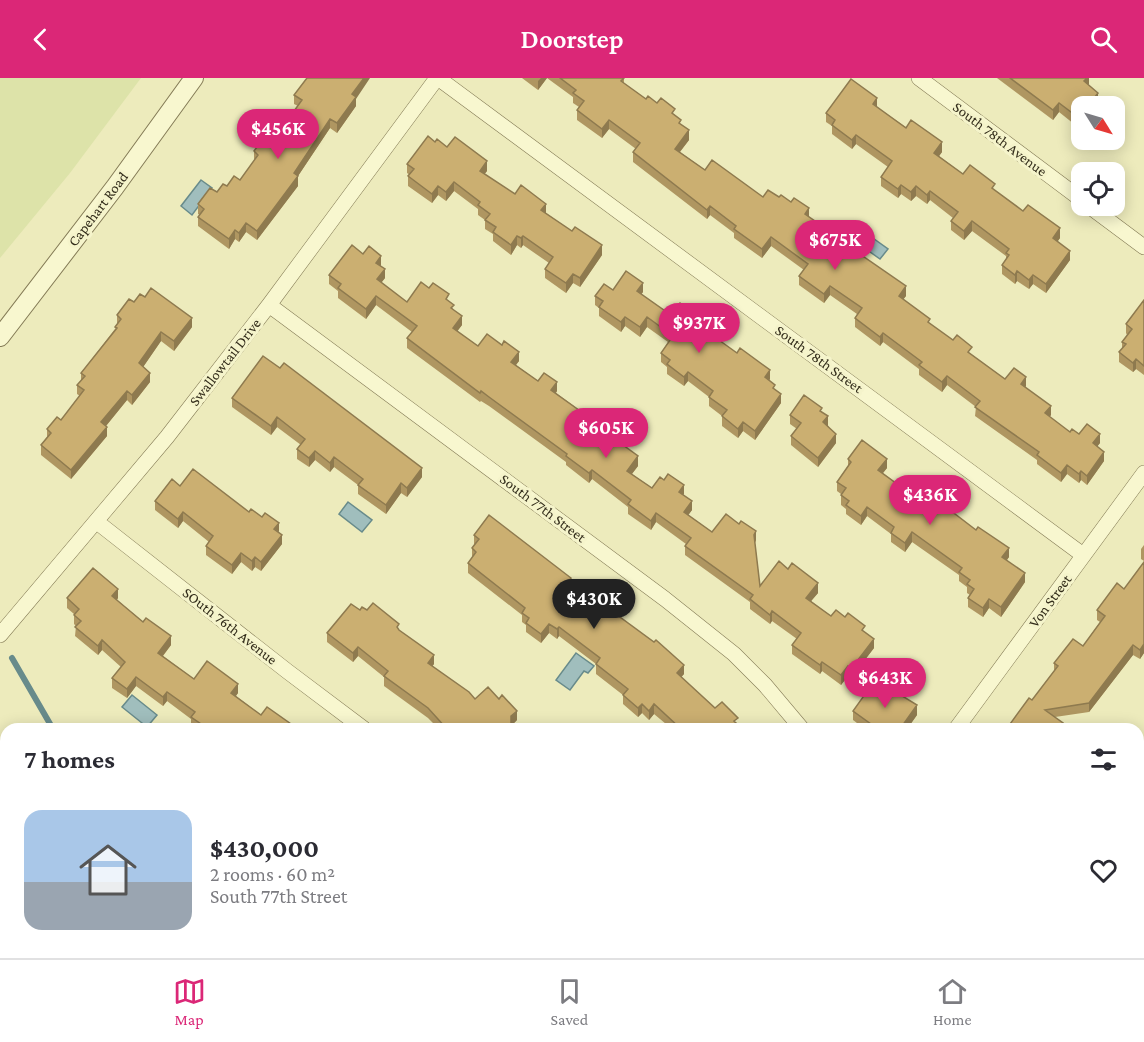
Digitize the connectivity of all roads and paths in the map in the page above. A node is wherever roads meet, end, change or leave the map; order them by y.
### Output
1 (194, 78) edge
2 (438, 78) edge
3 (919, 78) edge
4 (1071, 192) edge
5 (1102, 216) edge
6 (1144, 247) edge
7 (269, 305) junction
8 (0, 337) edge
9 (1144, 473) edge
10 (97, 522) junction
11 (1083, 555) junction
12 (0, 635) edge
13 (355, 723) edge
14 (797, 723) edge
15 (960, 723) edge

1 - 8 street, Capehart Road
2 - 7 street, Swallowtail Drive
2 - 11 street, South 78th Street
3 - 4 street, South 78th Avenue
5 - 6 street
7 - 10 street, Swallowtail Drive
7 - 14 street, South 77th Street
9 - 11 street, Von Street
10 - 12 street, Swallowtail Drive
10 - 13 street, SOuth 76th Avenue
11 - 15 street, Von Street

